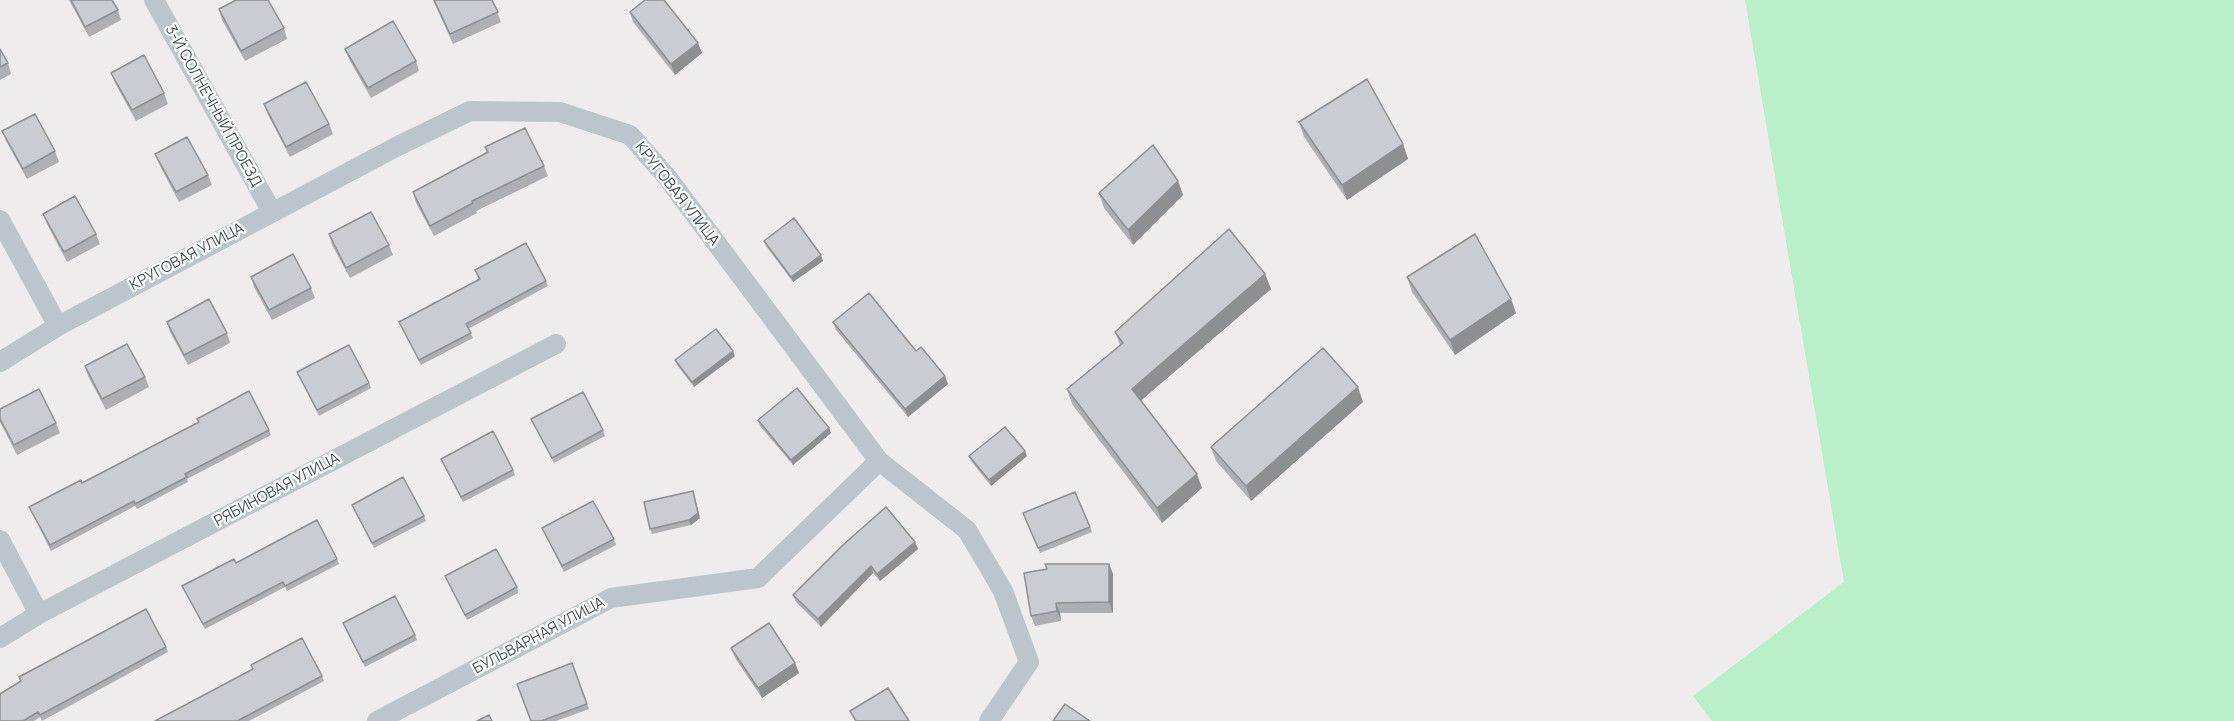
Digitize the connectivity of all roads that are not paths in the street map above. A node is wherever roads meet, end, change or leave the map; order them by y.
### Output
1 (154, 0) edge
2 (272, 212) junction
3 (0, 220) edge
4 (58, 326) junction
5 (556, 344) dead end
6 (0, 362) edge
7 (879, 461) junction
8 (0, 540) edge
9 (39, 614) junction
10 (0, 638) edge
11 (377, 721) edge
12 (989, 721) edge

1 - 2 street, 3-Й СОЛНЕЧНЫЙ ПРОЕЗД
2 - 4 street, КРУГОВАЯ УЛИЦА
2 - 7 street, КРУГОВАЯ УЛИЦА
3 - 4 street
4 - 6 street, КРУГОВАЯ УЛИЦА
5 - 9 street, РЯБИНОВАЯ УЛИЦА
7 - 11 street, БУЛЬВАРНАЯ УЛИЦА
7 - 12 street, КРУГОВАЯ УЛИЦА
8 - 9 street
9 - 10 street, РЯБИНОВАЯ УЛИЦА

